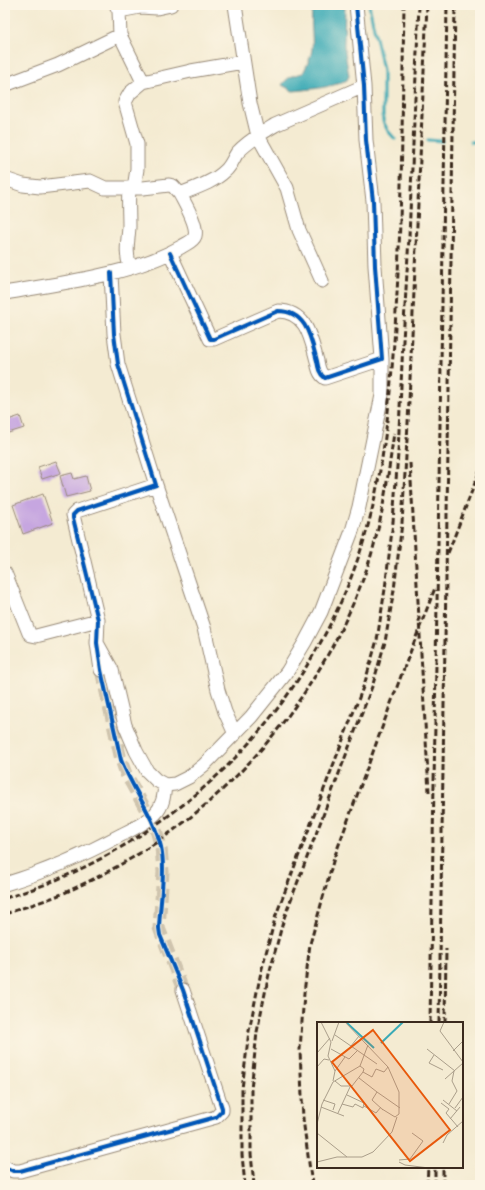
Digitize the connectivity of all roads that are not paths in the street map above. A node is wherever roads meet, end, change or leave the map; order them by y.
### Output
1 (171, 5) edge
2 (235, 5) edge
3 (356, 5) edge
4 (117, 8) edge
5 (120, 34) junction
6 (243, 62) junction
7 (143, 82) junction
8 (5, 85) edge
9 (364, 86) junction
10 (258, 136) junction
11 (5, 179) edge
12 (131, 188) junction
13 (180, 194) junction
14 (170, 253) junction
15 (130, 267) junction
16 (111, 273) junction
17 (322, 281) dead end
18 (5, 294) edge
19 (382, 359) junction
20 (156, 485) junction
21 (5, 573) edge
22 (98, 620) junction
23 (97, 643) junction
24 (101, 670) tunnel mouth
25 (235, 734) junction
26 (165, 785) junction
27 (5, 884) edge
28 (183, 990) tunnel mouth
29 (5, 1167) edge

1 - 4 street
2 - 6 street
3 - 9 street
4 - 5 street
5 - 7 street
5 - 8 street
6 - 7 street
6 - 10 street
7 - 12 street
9 - 10 street
9 - 19 street
10 - 13 street
10 - 17 street
11 - 12 street
12 - 13 street
12 - 15 street
13 - 14 street
14 - 15 street
14 - 19 street
15 - 16 street
16 - 18 street
16 - 20 street
19 - 25 street
20 - 22 street
20 - 25 street
21 - 22 street
22 - 23 street
23 - 24 street
23 - 26 street
25 - 26 street
26 - 27 street
28 - 29 street

